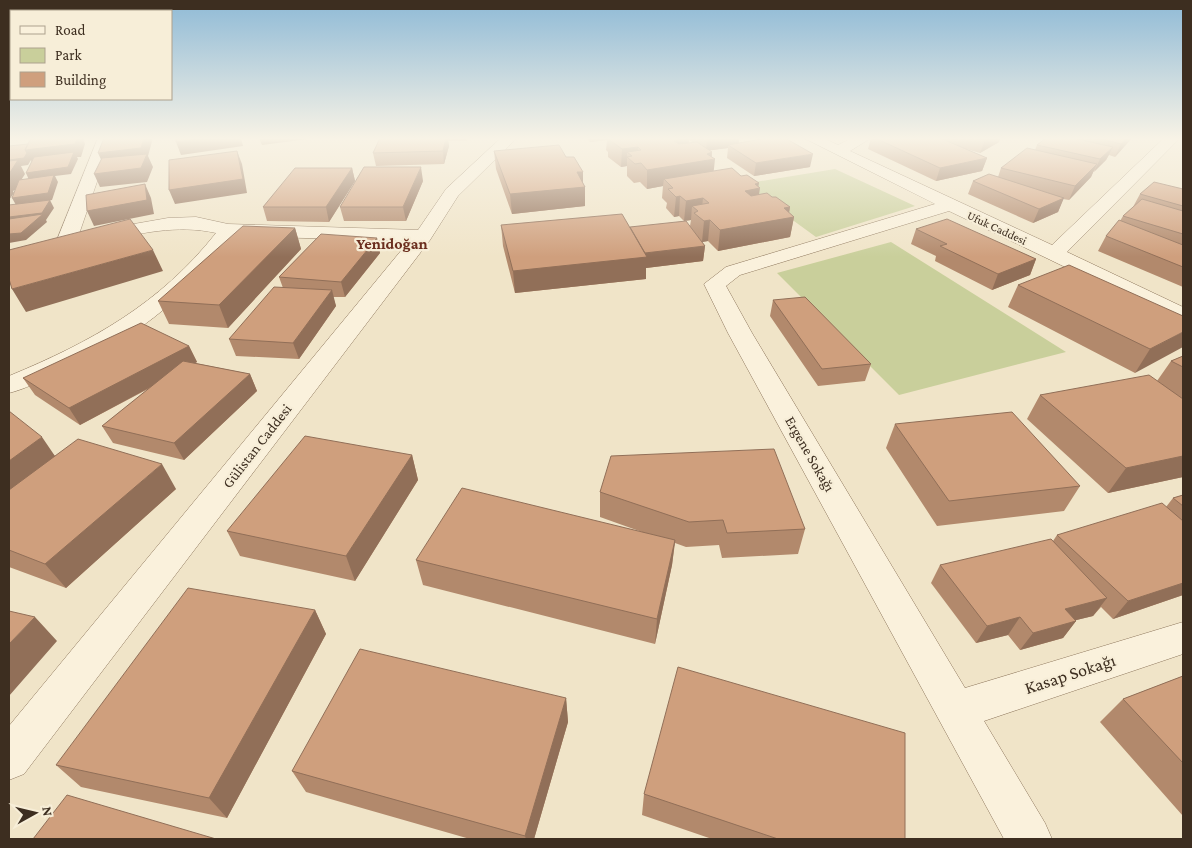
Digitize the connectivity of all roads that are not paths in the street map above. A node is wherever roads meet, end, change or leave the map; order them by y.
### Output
1 (90, 178) edge
2 (468, 178) edge
3 (893, 178) edge
4 (1132, 178) edge
5 (949, 205) junction
6 (228, 230) junction
7 (423, 236) junction
8 (67, 240) junction
9 (48, 244) edge
10 (1054, 254) junction
11 (1183, 315) edge
12 (9, 385) edge
13 (1183, 638) edge
14 (958, 710) junction
15 (9, 759) edge
16 (1029, 839) edge

1 - 8 street
2 - 7 street, Gülistan Caddesi
3 - 5 street, Ufuk Caddesi
4 - 10 street
5 - 10 street, Ufuk Caddesi
5 - 14 street, Ergene Sokağı
6 - 7 street
6 - 8 street
6 - 12 street
7 - 15 street, Gülistan Caddesi
8 - 9 street
10 - 11 street, Ufuk Caddesi
13 - 14 street, Kasap Sokağı
14 - 16 street, Ergene Sokağı

